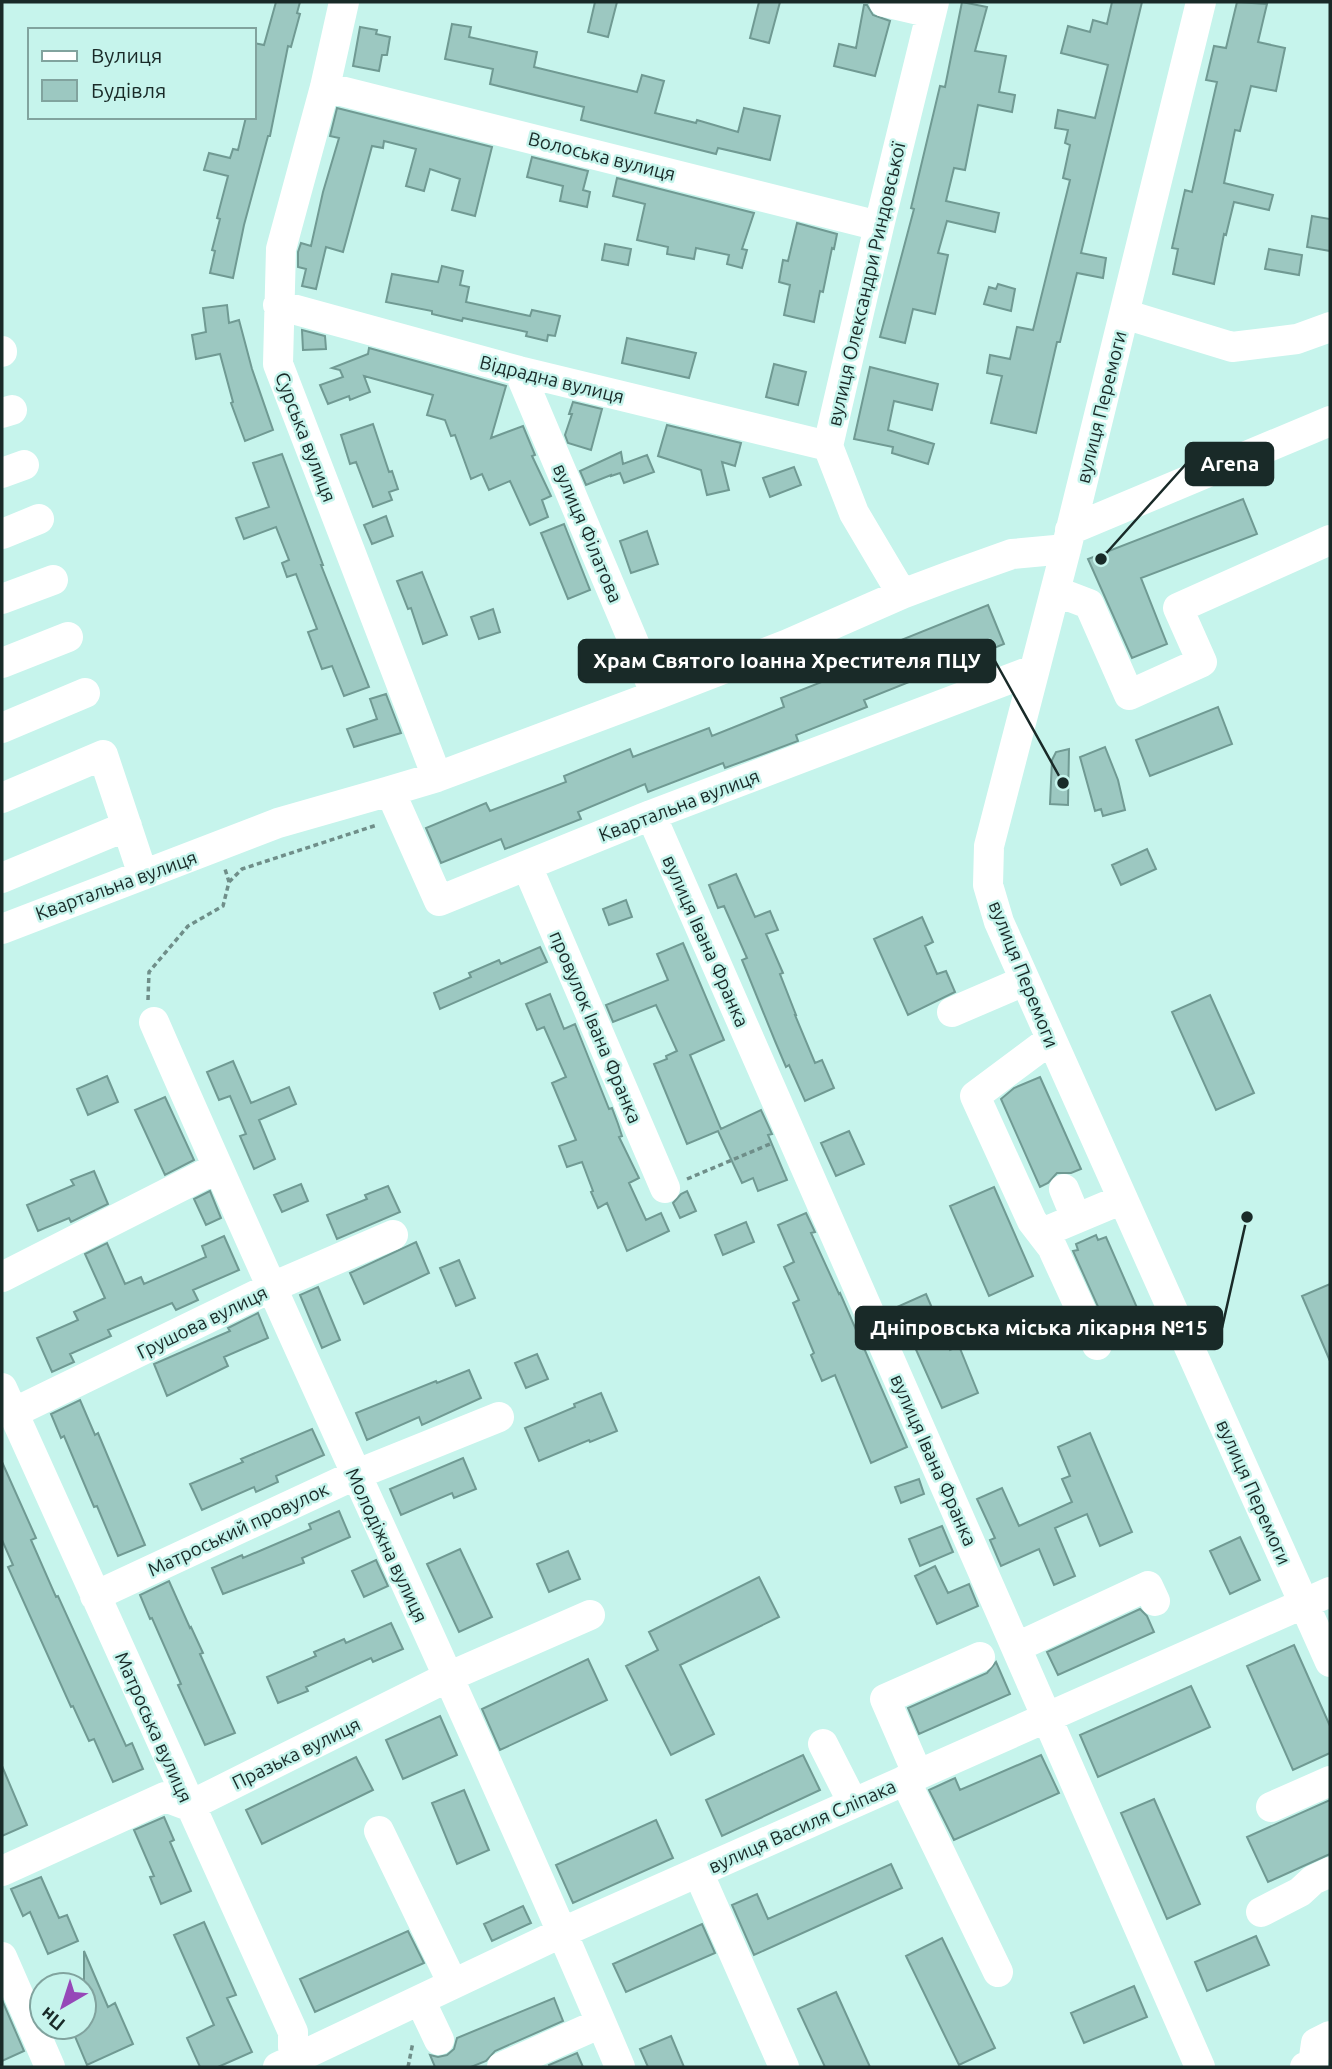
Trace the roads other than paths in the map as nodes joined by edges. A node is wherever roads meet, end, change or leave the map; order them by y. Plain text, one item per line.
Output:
1 (344, 2) edge
2 (884, 2) edge
3 (1201, 2) edge
4 (932, 7) edge
5 (325, 87) junction
6 (878, 226) junction
7 (278, 305) junction
8 (1124, 314) junction
9 (1330, 327) edge
10 (519, 371) junction
11 (1329, 426) edge
12 (828, 446) junction
13 (39, 519) dead end
14 (2, 534) edge
15 (1068, 539) junction
16 (1330, 540) edge
17 (53, 580) dead end
18 (1055, 590) junction
19 (902, 594) junction
20 (2, 599) edge
21 (68, 637) dead end
22 (2, 663) edge
23 (1033, 670) junction
24 (85, 693) dead end
25 (656, 695) junction
26 (2, 728) edge
27 (437, 777) junction
28 (2, 798) edge
29 (396, 804) junction
30 (651, 815) junction
31 (127, 826) junction
32 (527, 866) junction
33 (144, 876) junction
34 (2, 878) edge
35 (3, 924) edge
36 (1024, 981) junction
37 (952, 1012) dead end
38 (154, 1022) road end
39 (1050, 1040) junction
40 (217, 1168) junction
41 (665, 1188) road end
42 (1064, 1189) dead end
43 (1123, 1199) junction
44 (1076, 1218) junction
45 (1042, 1233) junction
46 (393, 1235) dead end
47 (2, 1277) edge
48 (270, 1289) junction
49 (1097, 1345) dead end
50 (7, 1400) edge
51 (499, 1417) dead end
52 (355, 1475) junction
53 (95, 1595) junction
54 (1317, 1598) edge
55 (1155, 1601) dead end
56 (590, 1615) dead end
57 (1017, 1647) junction
58 (980, 1657) dead end
59 (1330, 1662) edge
60 (448, 1677) junction
61 (1047, 1717) junction
62 (823, 1744) dead end
63 (911, 1777) junction
64 (1330, 1781) edge
65 (853, 1803) junction
66 (189, 1806) junction
67 (1271, 1807) dead end
68 (379, 1831) dead end
69 (2, 1871) edge
70 (698, 1872) junction
71 (1330, 1872) edge
72 (1261, 1912) dead end
73 (563, 1932) junction
74 (2, 1956) edge
75 (998, 1972) dead end
76 (453, 1984) junction
77 (420, 2000) junction
78 (601, 2023) junction
79 (1330, 2036) edge
80 (439, 2040) dead end
81 (290, 2065) edge
82 (50, 2067) edge
83 (502, 2067) edge
84 (620, 2067) edge
85 (784, 2067) edge
86 (1200, 2067) edge
87 (1306, 2067) edge

1 - 5 street, Сурська вулиця
2 - 4 street
3 - 8 street, вулиця Перемоги
4 - 6 street, вулиця Олександри Риндовської
5 - 6 street, Волоська вулиця
5 - 7 street, Сурська вулиця
6 - 12 street, вулиця Олександри Риндовської
7 - 10 street, Відрадна вулиця
7 - 27 street, Сурська вулиця
8 - 9 street
8 - 15 street, вулиця Перемоги
10 - 12 street, Відрадна вулиця
10 - 25 street, вулиця Філатова
11 - 15 street, Квартальна вулиця
12 - 19 street, вулиця Олександри Риндовської
13 - 14 street
15 - 18 street, вулиця Перемоги
15 - 19 street, Квартальна вулиця
16 - 18 street
17 - 20 street
18 - 23 street, вулиця Перемоги
19 - 25 street, Квартальна вулиця
21 - 22 street
23 - 30 street, Квартальна вулиця
23 - 36 street, вулиця Перемоги
24 - 26 street
25 - 27 street, Квартальна вулиця
27 - 29 street, Квартальна вулиця
28 - 31 street
29 - 32 street, Квартальна вулиця
29 - 33 street, Квартальна вулиця
30 - 32 street, Квартальна вулиця
30 - 57 street, вулиця Івана Франка
31 - 33 street
31 - 34 street
32 - 41 street, провулок Івана Франка
33 - 35 street, Квартальна вулиця
36 - 37 street
36 - 39 street, вулиця Перемоги
38 - 40 street, Молодіжна вулиця
39 - 43 street, вулиця Перемоги
39 - 45 street
40 - 47 street
40 - 48 street, Молодіжна вулиця
42 - 44 street
43 - 44 street
43 - 54 street, вулиця Перемоги
44 - 45 street
45 - 49 street
46 - 48 street, Грушова вулиця
48 - 50 street, Грушова вулиця
48 - 52 street, Молодіжна вулиця
50 - 53 street, Матроська вулиця
51 - 52 street, Матроський провулок
52 - 53 street, Матроський провулок
52 - 60 street, Молодіжна вулиця
53 - 66 street, Матроська вулиця
54 - 59 street, вулиця Перемоги
54 - 61 street, вулиця Василя Сліпака
55 - 57 street
56 - 60 street, Празька вулиця
57 - 61 street, вулиця Івана Франка
58 - 63 street
60 - 66 street, Празька вулиця
60 - 73 street, Молодіжна вулиця
61 - 63 street, вулиця Василя Сліпака
61 - 86 street, вулиця Івана Франка
62 - 65 street
63 - 65 street, вулиця Василя Сліпака
63 - 75 street
64 - 67 street
65 - 70 street, вулиця Василя Сліпака
66 - 69 street
66 - 81 street, Матроська вулиця
68 - 76 street
70 - 73 street, вулиця Василя Сліпака
70 - 85 street
71 - 72 street
73 - 76 street, вулиця Василя Сліпака
73 - 78 street, Молодіжна вулиця
74 - 82 street
76 - 77 street, вулиця Василя Сліпака
77 - 80 street
77 - 81 street, вулиця Василя Сліпака
78 - 83 street
78 - 84 street, Молодіжна вулиця
79 - 87 street

